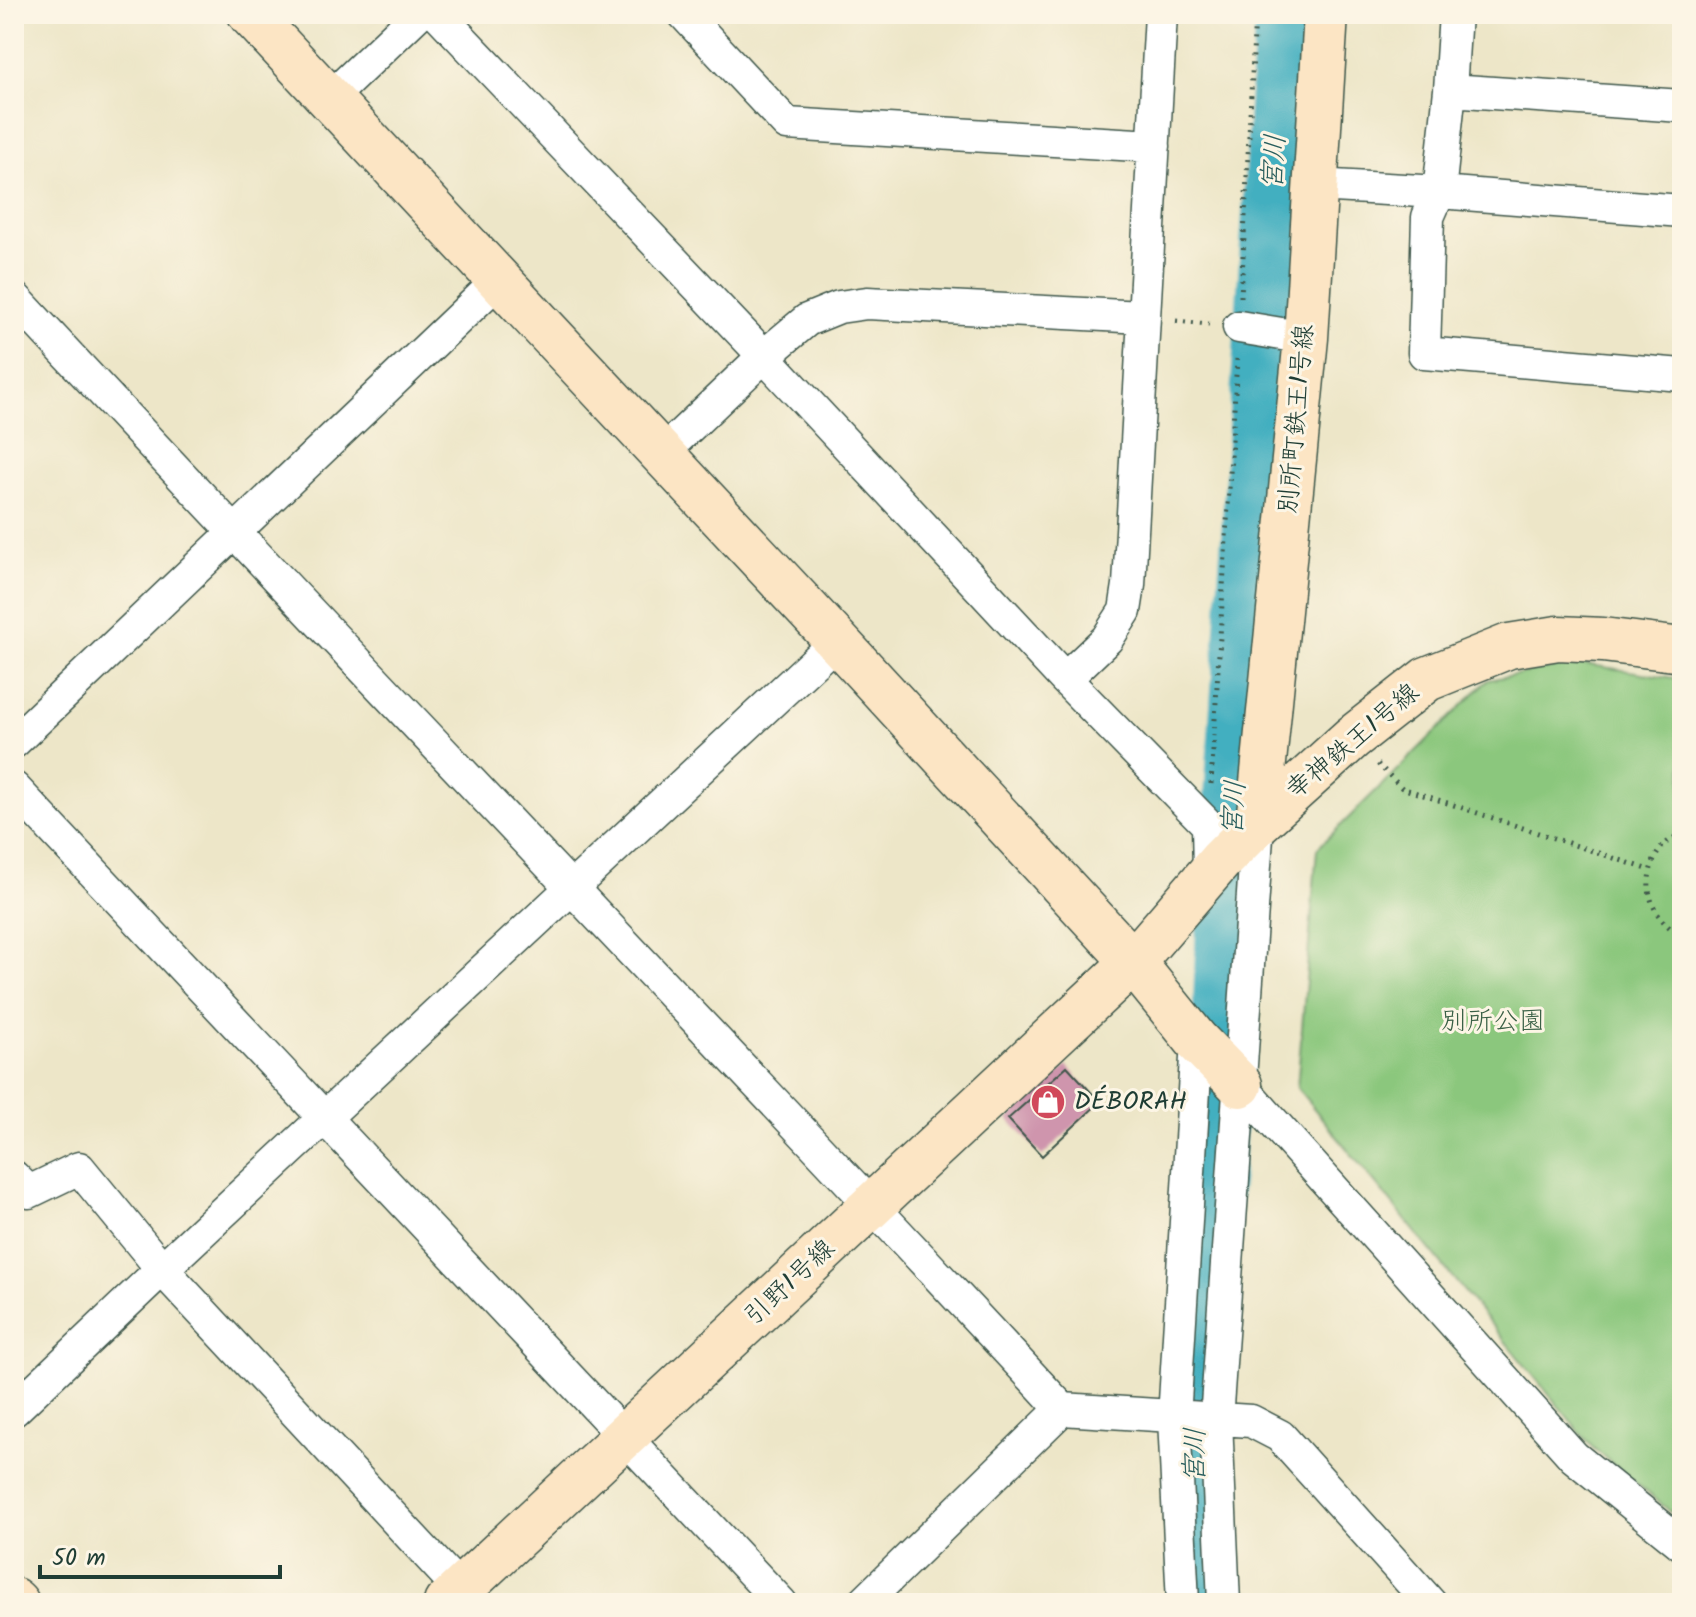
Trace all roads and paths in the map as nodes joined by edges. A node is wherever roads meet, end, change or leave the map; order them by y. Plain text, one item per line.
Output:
1 (250, 14) edge
2 (418, 14) edge
3 (438, 14) edge
4 (685, 14) edge
5 (1161, 14) edge
6 (1255, 14) edge
7 (1326, 14) edge
8 (1455, 14) edge
9 (1450, 90) junction
10 (329, 99) junction
11 (1682, 106) edge
12 (1154, 146) junction
13 (1316, 185) junction
14 (1439, 192) junction
15 (1682, 211) edge
16 (498, 281) junction
17 (14, 297) edge
18 (1143, 317) junction
19 (1239, 327) junction
20 (1306, 338) junction
21 (764, 356) junction
22 (1682, 375) edge
23 (662, 453) junction
24 (234, 533) junction
25 (837, 641) junction
26 (1680, 642) edge
27 (1065, 679) junction
28 (1352, 738) junction
29 (14, 742) edge
30 (14, 788) edge
31 (1682, 833) edge
32 (1228, 844) junction
33 (1650, 870) junction
34 (571, 888) junction
35 (1682, 936) edge
36 (1133, 962) junction
37 (1682, 968) edge
38 (1682, 974) edge
39 (1198, 1042) junction
40 (1239, 1084) junction
41 (326, 1118) junction
42 (14, 1177) edge
43 (873, 1205) junction
44 (162, 1269) junction
45 (1062, 1409) junction
46 (14, 1410) edge
47 (1196, 1419) junction
48 (624, 1436) junction
49 (1682, 1544) edge
50 (453, 1596) edge
51 (781, 1603) edge
52 (863, 1603) edge
53 (1183, 1603) edge
54 (1224, 1603) edge
55 (1430, 1603) edge

1 - 10 street
2 - 10 street
3 - 21 street
4 - 12 street
5 - 12 street
6 - 19 path
7 - 13 street, 別所町鉄王1号線
8 - 9 street
9 - 11 street
9 - 14 street
10 - 16 street
12 - 18 street
13 - 14 street
13 - 20 street, 別所町鉄王1号線
14 - 15 street
14 - 22 street
16 - 23 street
16 - 24 street
17 - 24 street
18 - 19 path
18 - 21 street
18 - 27 street
19 - 20 street
19 - 32 path
20 - 32 street, 別所町鉄王1号線
21 - 23 street
21 - 27 street
23 - 25 street
24 - 29 street
24 - 34 street
25 - 34 street
25 - 36 street
26 - 28 street, 幸神鉄王1号線
27 - 32 street
28 - 32 street, 幸神鉄王1号線
28 - 33 path
30 - 41 street
31 - 33 path
32 - 36 street, 幸神鉄王1号線
32 - 40 street
33 - 35 path
34 - 41 street
34 - 43 street
36 - 39 street
36 - 43 street, 引野1号線
37 - 38 path
39 - 40 street
39 - 47 street
40 - 47 street
40 - 49 street
41 - 44 street
41 - 48 street
42 - 44 street
43 - 45 street
43 - 48 street, 引野1号線
44 - 46 street
44 - 50 street
45 - 47 street
45 - 52 street
47 - 53 street
47 - 54 street
47 - 55 street
48 - 50 street, 引野1号線
48 - 51 street

